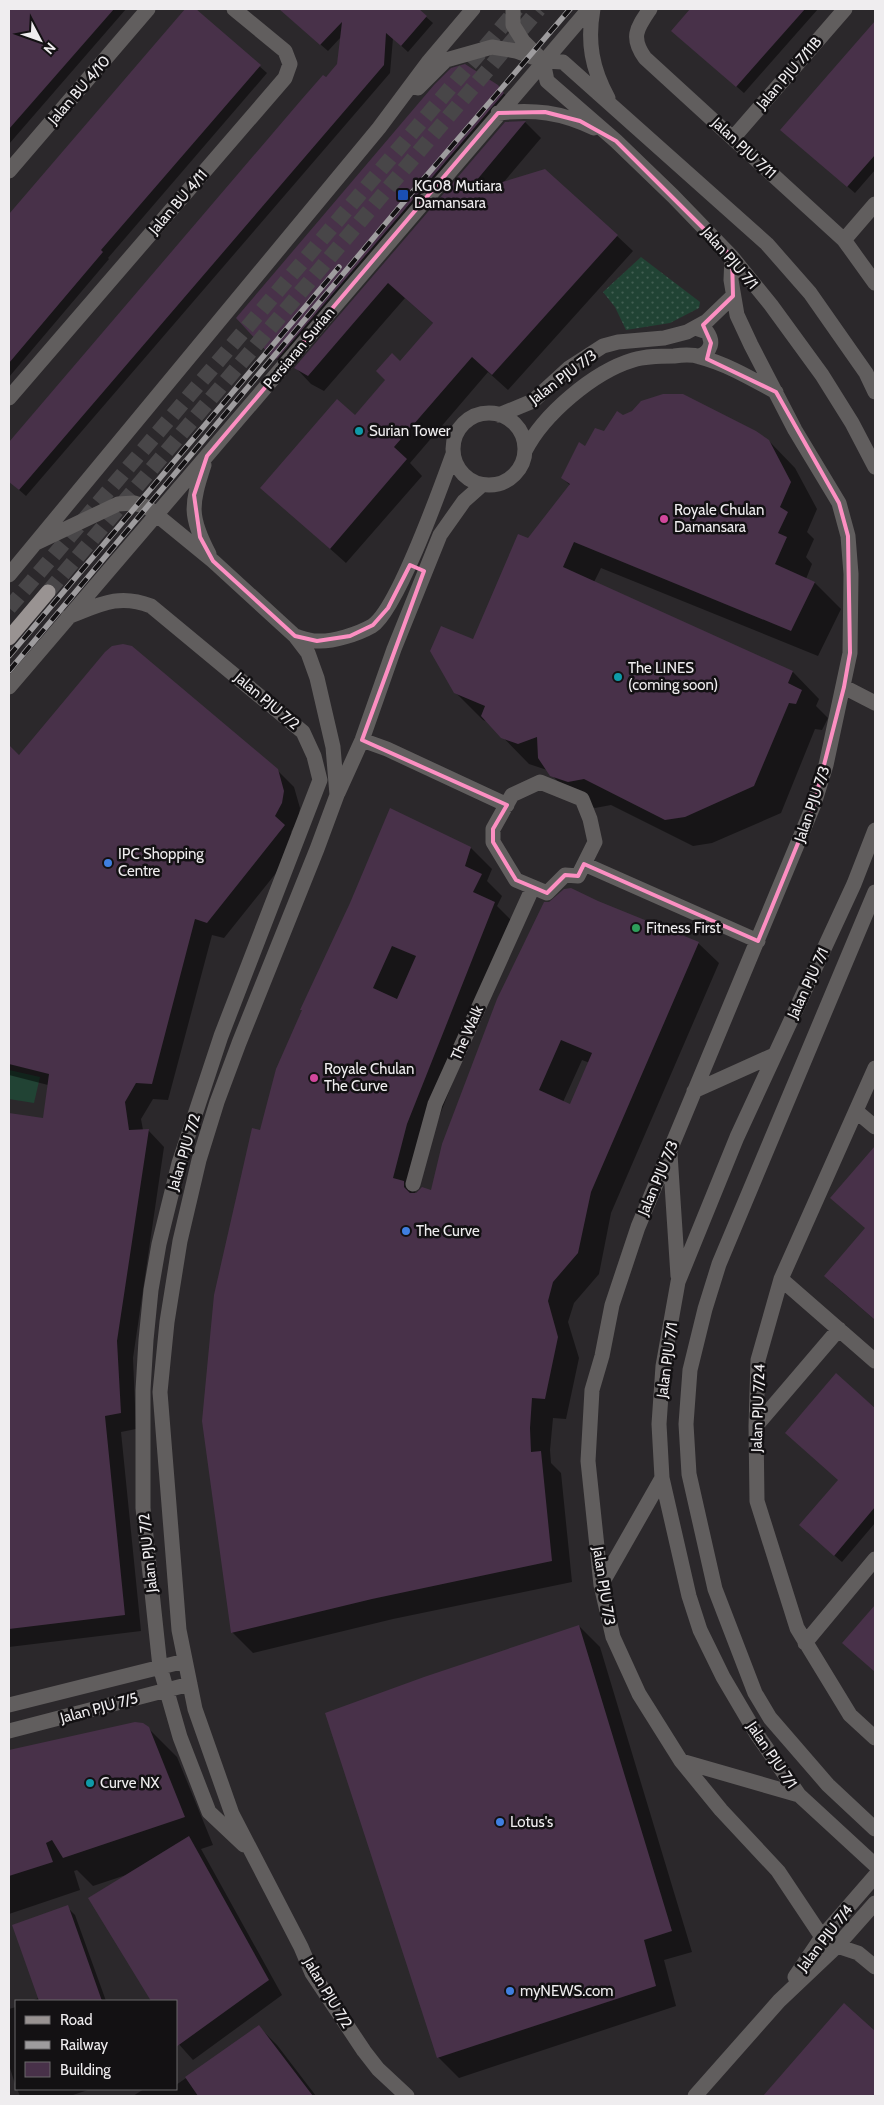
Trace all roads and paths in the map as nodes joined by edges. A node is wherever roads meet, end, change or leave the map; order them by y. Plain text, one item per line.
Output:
1 (148, 9) edge
2 (234, 9) edge
3 (473, 9) edge
4 (513, 9) edge
5 (573, 9) edge
6 (577, 9) edge
7 (589, 9) edge
8 (593, 9) edge
9 (650, 9) edge
10 (845, 9) edge
11 (543, 61) junction
12 (498, 112) junction
13 (621, 115) junction
14 (378, 128) junction
15 (733, 138) junction
16 (616, 141) junction
17 (9, 171) edge
18 (875, 204) edge
19 (844, 240) junction
20 (732, 257) junction
21 (875, 283) edge
22 (733, 296) junction
23 (695, 328) junction
24 (700, 356) junction
25 (776, 392) junction
26 (875, 392) edge
27 (9, 398) edge
28 (499, 415) junction
29 (525, 451) junction
30 (453, 454) junction
31 (207, 456) junction
32 (875, 467) edge
33 (482, 485) junction
34 (158, 514) junction
35 (36, 543) junction
36 (213, 561) junction
37 (9, 575) edge
38 (48, 592) tunnel mouth
39 (68, 616) junction
40 (295, 636) junction
41 (9, 638) edge
42 (9, 687) edge
43 (844, 687) junction
44 (875, 703) edge
45 (362, 740) junction
46 (338, 795) junction
47 (507, 805) junction
48 (875, 830) edge
49 (584, 864) junction
50 (533, 887) junction
51 (875, 892) edge
52 (758, 941) junction
53 (774, 1055) junction
54 (875, 1068) edge
55 (694, 1092) junction
56 (856, 1111) junction
57 (875, 1127) edge
58 (670, 1150) junction
59 (414, 1184) dead end
60 (781, 1278) junction
61 (678, 1282) junction
62 (839, 1329) junction
63 (875, 1361) edge
64 (756, 1426) junction
65 (662, 1478) junction
66 (875, 1559) edge
67 (601, 1585) junction
68 (805, 1643) junction
69 (185, 1661) junction
70 (160, 1667) junction
71 (190, 1684) junction
72 (166, 1690) junction
73 (9, 1705) edge
74 (9, 1731) edge
75 (875, 1738) edge
76 (681, 1760) junction
77 (799, 1795) junction
78 (868, 1817) edge
79 (875, 1829) edge
80 (252, 1852) junction
81 (875, 1865) edge
82 (875, 1876) edge
83 (875, 1903) edge
84 (822, 1937) junction
85 (837, 1946) junction
86 (875, 1967) edge
87 (779, 2001) junction
88 (407, 2096) edge
89 (695, 2096) edge

1 - 17 street, Jalan BU 4/10
2 - 27 street, Jalan BU 4/11
3 - 14 street
4 - 11 street
5 - 6 street
7 - 11 street, Persiaran Surian
8 - 13 street
9 - 15 street, Jalan PJU 7/11
10 - 15 street, Jalan PJU 7/11B
11 - 12 street, Persiaran Surian
11 - 13 street, Jalan PJU 7/1
11 - 14 street
11 - 16 street, Jalan PJU 7/1
12 - 16 street
12 - 31 street, Persiaran Surian
13 - 26 street, Jalan PJU 7/1
14 - 35 street
15 - 19 street, Jalan PJU 7/11
16 - 20 street, Jalan PJU 7/1
18 - 19 street
19 - 21 street, Jalan PJU 7/11
20 - 22 street, Jalan PJU 7/3
20 - 32 street, Jalan PJU 7/1
22 - 23 street, Jalan PJU 7/3
22 - 25 street, Jalan PJU 7/3
23 - 24 street
23 - 28 street, Jalan PJU 7/3
24 - 25 street, Jalan PJU 7/3
24 - 29 street, Jalan PJU 7/3
25 - 43 street, Jalan PJU 7/3
28 - 29 street
28 - 30 street
29 - 33 street
30 - 33 street
30 - 40 street
31 - 34 street, Persiaran Surian
31 - 36 street
33 - 45 street
34 - 35 street, Jalan PJU 7/2
34 - 36 street, Jalan PJU 7/2
34 - 39 street, Persiaran Surian
35 - 37 street
36 - 40 street, Jalan PJU 7/2
38 - 41 main road
39 - 42 street, Persiaran Surian
39 - 70 street, Jalan PJU 7/2
40 - 46 street, Jalan PJU 7/2
43 - 44 street
43 - 52 street, Jalan PJU 7/3
45 - 46 street
45 - 47 street
46 - 69 street, Jalan PJU 7/2
47 - 49 street
47 - 50 street
48 - 53 street, Jalan PJU 7/1
49 - 50 street
49 - 52 street
50 - 59 street, The Walk
51 - 78 street, Jalan PJU 7/1
52 - 55 street, Jalan PJU 7/3
53 - 55 street
53 - 61 street, Jalan PJU 7/1
54 - 56 street, Jalan PJU 7/24
55 - 58 street, Jalan PJU 7/3
56 - 57 street
56 - 60 street, Jalan PJU 7/24
58 - 61 street
58 - 67 street, Jalan PJU 7/3
60 - 62 street
60 - 64 street, Jalan PJU 7/24
61 - 65 street, Jalan PJU 7/1
62 - 63 street
62 - 64 street
64 - 68 street, Jalan PJU 7/24
65 - 67 street
65 - 77 street, Jalan PJU 7/1
66 - 68 street
67 - 76 street, Jalan PJU 7/3
68 - 75 street, Jalan PJU 7/24
69 - 70 street, Jalan PJU 7/5
69 - 71 street, Jalan PJU 7/2
70 - 72 street, Jalan PJU 7/2
70 - 73 street, Jalan PJU 7/5
71 - 72 street, Jalan PJU 7/5
71 - 80 street, Jalan PJU 7/2
72 - 74 street, Jalan PJU 7/5
72 - 80 street, Jalan PJU 7/2
76 - 77 street
76 - 84 street, Jalan PJU 7/3
77 - 81 street, Jalan PJU 7/1
78 - 79 street, Jalan PJU 7/1
80 - 88 street, Jalan PJU 7/2
82 - 84 street, Jalan PJU 7/4
83 - 85 street, Jalan PJU 7/4
84 - 87 street, Jalan PJU 7/4
85 - 86 street
85 - 87 street, Jalan PJU 7/4
87 - 89 street, Jalan PJU 7/4

